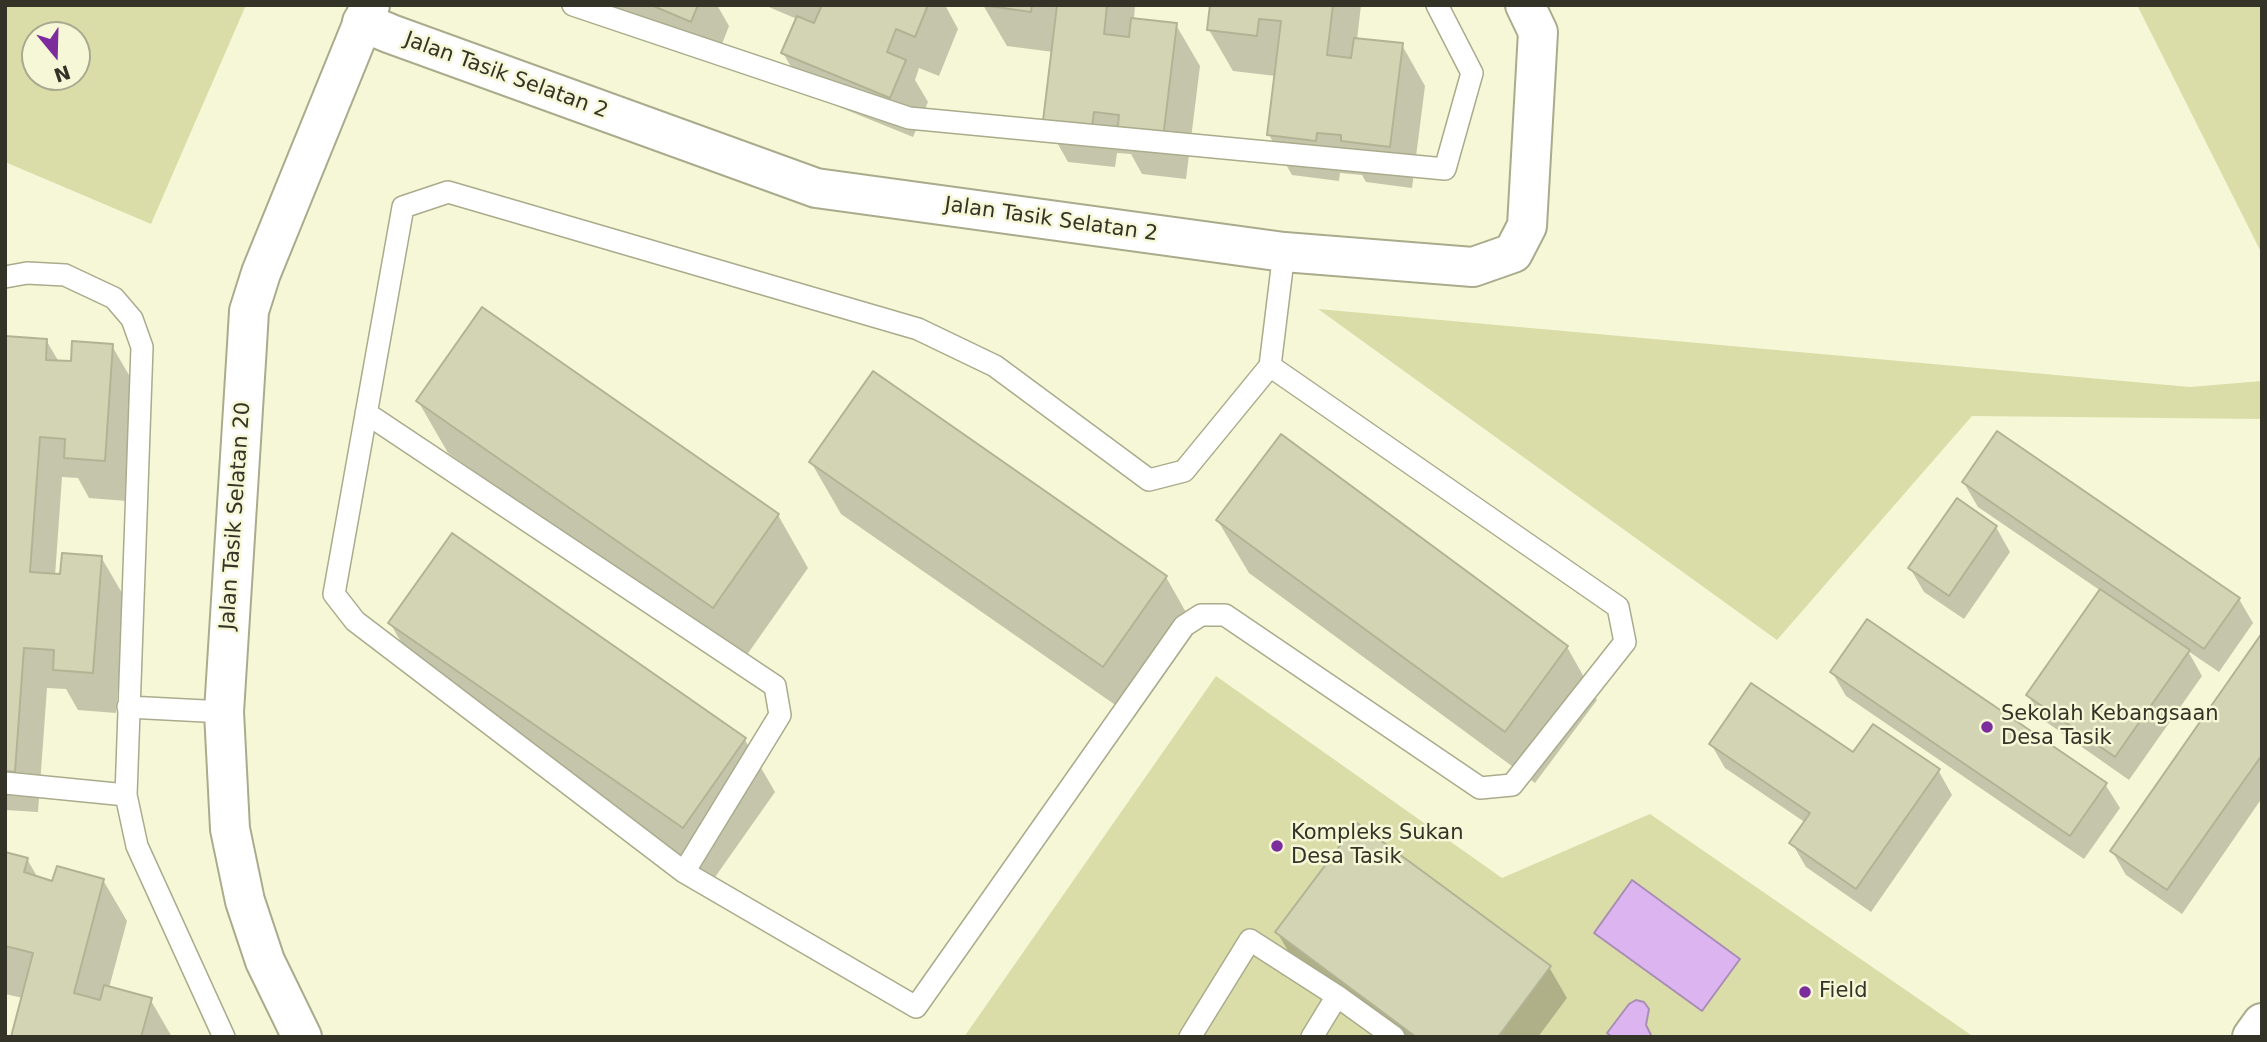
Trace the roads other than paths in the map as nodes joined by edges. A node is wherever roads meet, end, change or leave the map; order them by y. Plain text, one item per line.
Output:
1 (573, 5) edge
2 (1437, 5) edge
3 (1525, 5) edge
4 (366, 14) edge
5 (1284, 253) junction
6 (5, 277) edge
7 (1270, 366) junction
8 (366, 413) junction
9 (128, 707) junction
10 (224, 712) junction
11 (5, 783) edge
12 (126, 795) junction
13 (684, 872) junction
14 (1337, 996) junction
15 (2262, 1023) edge
16 (224, 1037) edge
17 (302, 1037) edge
18 (1189, 1037) edge
19 (1312, 1037) edge
20 (1394, 1037) edge
21 (2252, 1037) edge

1 - 2 lane
3 - 5 street, Jalan Tasik Selatan 2
4 - 5 street, Jalan Tasik Selatan 2
4 - 10 street, Jalan Tasik Selatan 20
5 - 7 lane
6 - 9 lane
7 - 8 lane
7 - 13 lane
8 - 13 lane
8 - 13 lane
9 - 10 lane
9 - 12 lane
10 - 17 street, Jalan Tasik Selatan 20
11 - 12 lane
12 - 16 lane
14 - 18 lane
14 - 19 lane
14 - 20 lane
15 - 21 street

